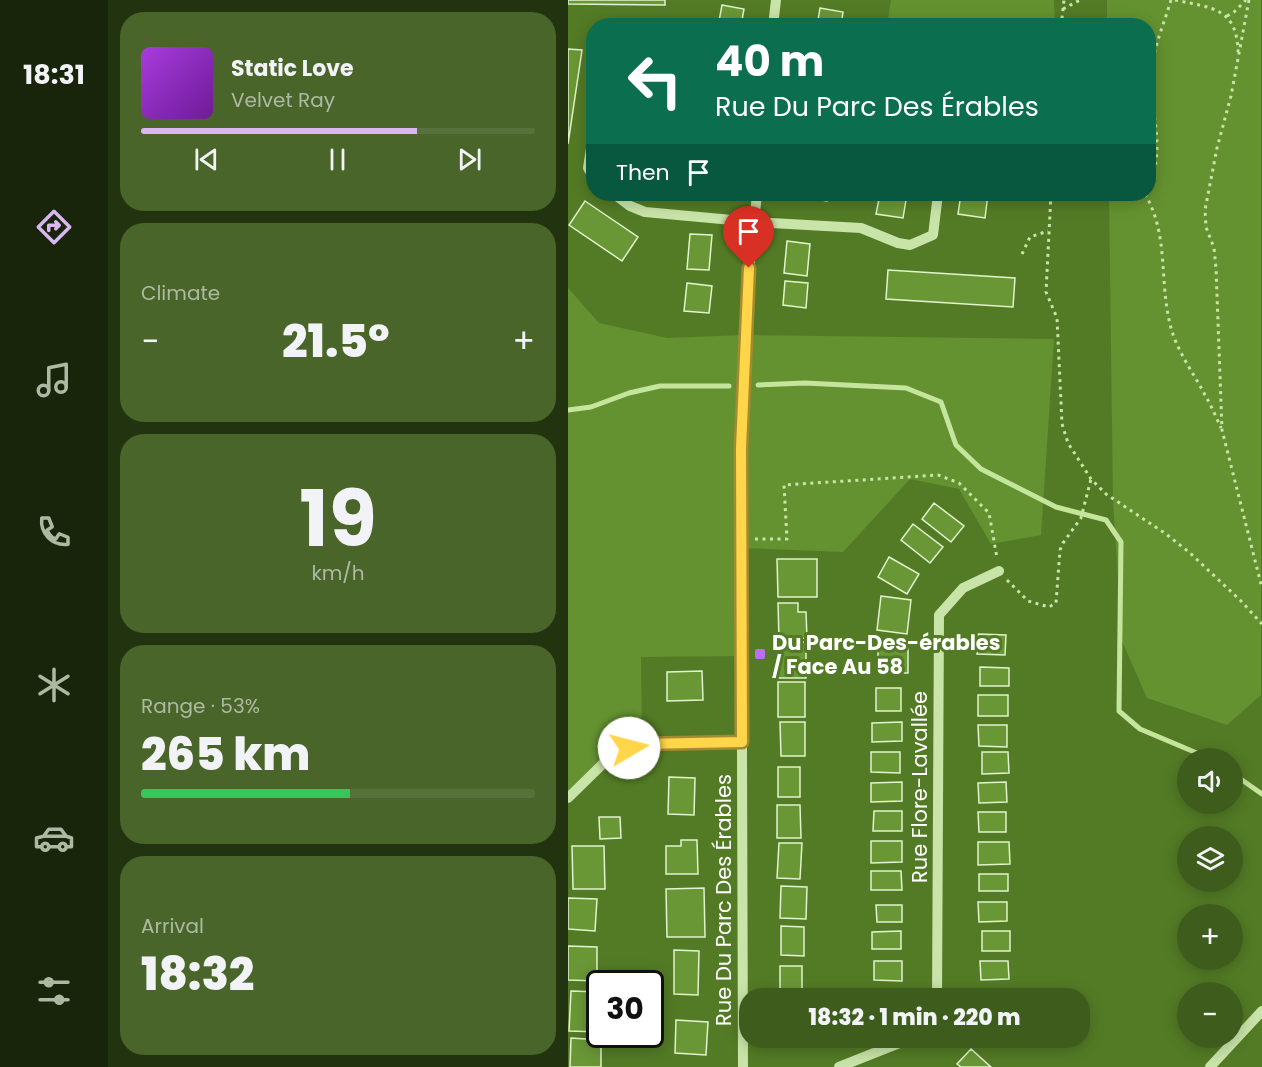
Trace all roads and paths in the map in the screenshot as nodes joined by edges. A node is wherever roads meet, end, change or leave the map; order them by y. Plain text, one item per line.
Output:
1 (775, 0) edge
2 (1064, 0) edge
3 (1080, 0) edge
4 (1173, 0) edge
5 (1247, 0) edge
6 (1063, 9) junction
7 (1227, 16) junction
8 (774, 18) edge
9 (1062, 18) edge
10 (1156, 58) edge
11 (1239, 60) junction
12 (1156, 125) edge
13 (1156, 167) edge
14 (623, 201) edge
15 (756, 201) edge
16 (937, 201) edge
17 (1051, 201) edge
18 (1149, 201) edge
19 (754, 222) junction
20 (1048, 231) junction
21 (1022, 254) dead end
22 (1222, 430) junction
23 (1091, 479) junction
24 (741, 539) junction
25 (999, 571) junction
26 (1261, 588) edge
27 (1261, 624) edge
28 (742, 742) junction
29 (568, 798) edge
30 (937, 988) edge
31 (1261, 1011) edge
32 (887, 1048) edge
33 (742, 1067) edge
34 (839, 1067) edge
35 (1210, 1067) edge

1 - 8 street
2 - 6 path
3 - 6 path
4 - 7 path
4 - 10 path
5 - 7 path
5 - 11 path
6 - 9 path
7 - 11 path
11 - 22 path
12 - 13 path
14 - 19 street
15 - 19 street, Rue Du Parc Des Érables
16 - 19 street
17 - 20 path
18 - 22 path
19 - 24 street, Rue Du Parc Des Érables
20 - 21 path
20 - 23 path
22 - 26 path
23 - 25 path
23 - 27 path
24 - 25 path
24 - 28 street, Rue Du Parc Des Érables
25 - 30 street, Rue Flore-Lavallée
28 - 29 street
28 - 33 street, Rue Du Parc Des Érables
31 - 35 street
32 - 34 street

